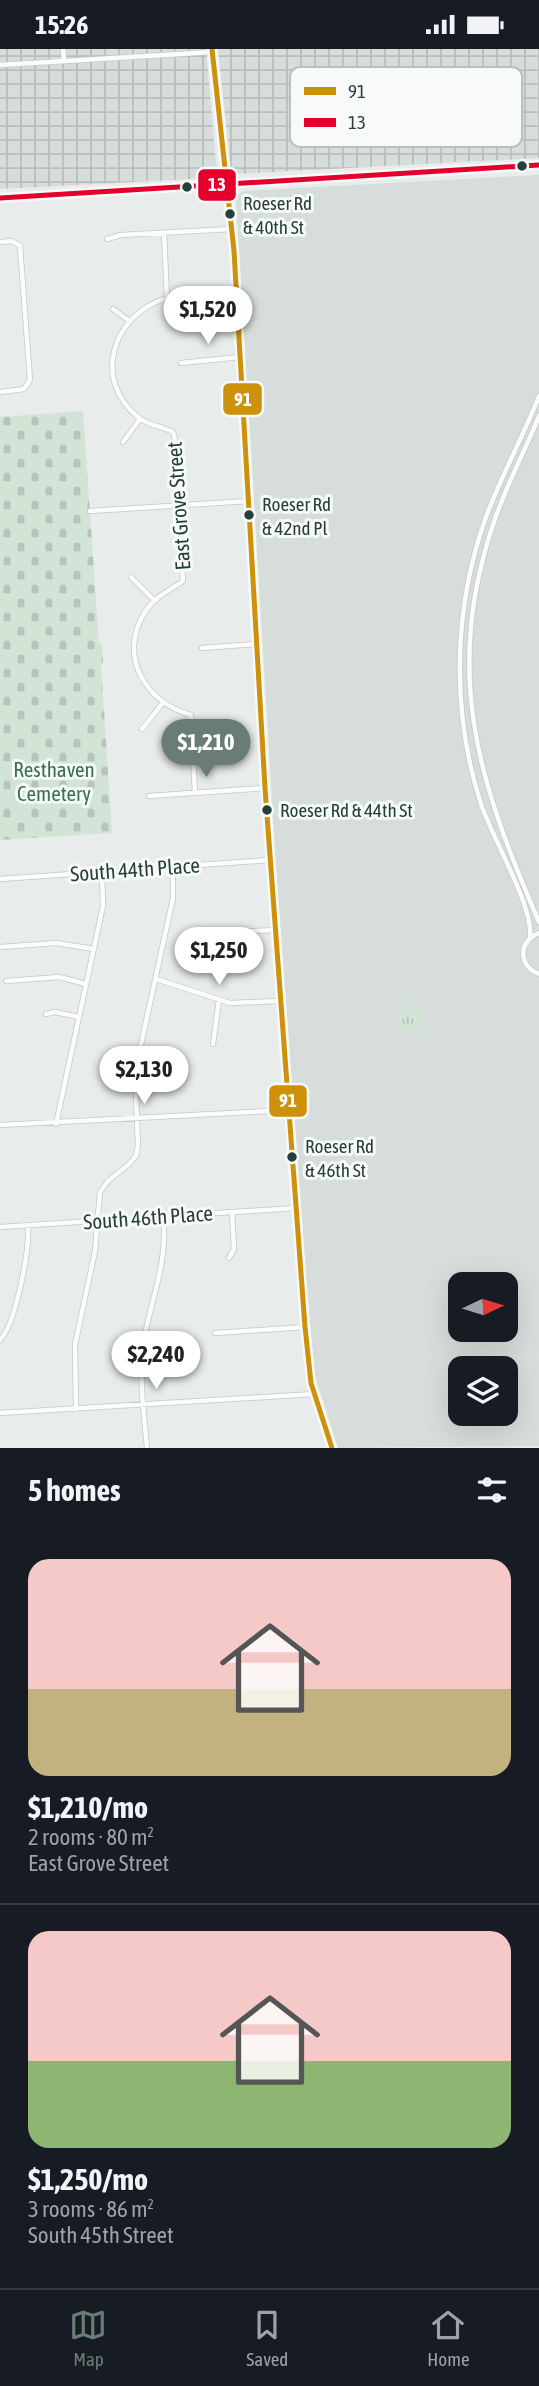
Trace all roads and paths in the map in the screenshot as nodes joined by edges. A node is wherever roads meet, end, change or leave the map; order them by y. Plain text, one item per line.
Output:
1 (64, 49) edge
2 (212, 50) edge
3 (64, 60) junction
4 (0, 65) edge
5 (539, 165) edge
6 (226, 184) junction
7 (0, 198) edge
8 (231, 229) junction
9 (164, 233) junction
10 (107, 239) dead end
11 (0, 242) edge
12 (113, 309) dead end
13 (128, 320) junction
14 (240, 357) junction
15 (181, 363) dead end
16 (0, 392) edge
17 (539, 396) edge
18 (539, 416) edge
19 (140, 419) junction
20 (123, 442) dead end
21 (249, 501) junction
22 (179, 505) junction
23 (90, 511) dead end
24 (131, 577) dead end
25 (154, 600) junction
26 (257, 644) junction
27 (202, 647) dead end
28 (162, 704) junction
29 (142, 729) dead end
30 (265, 788) junction
31 (195, 793) junction
32 (149, 796) dead end
33 (270, 860) junction
34 (173, 866) junction
35 (102, 871) junction
36 (0, 879) edge
37 (539, 922) edge
38 (275, 930) junction
39 (236, 932) dead end
40 (539, 933) edge
41 (530, 938) junction
42 (0, 947) edge
43 (94, 949) junction
44 (539, 974) edge
45 (156, 979) junction
46 (6, 981) dead end
47 (86, 984) junction
48 (219, 1000) junction
49 (280, 1001) junction
50 (46, 1014) dead end
51 (79, 1017) junction
52 (213, 1044) dead end
53 (289, 1110) junction
54 (136, 1119) junction
55 (56, 1124) junction
56 (0, 1125) edge
57 (296, 1208) junction
58 (232, 1212) junction
59 (163, 1216) junction
60 (97, 1221) junction
61 (28, 1225) junction
62 (0, 1227) edge
63 (229, 1258) dead end
64 (305, 1327) junction
65 (215, 1333) dead end
66 (0, 1340) edge
67 (314, 1394) junction
68 (143, 1405) junction
69 (76, 1409) junction
70 (0, 1413) edge
71 (147, 1448) edge
72 (332, 1448) edge

1 - 3 street
2 - 3 street
2 - 6 street
3 - 4 street
5 - 6 main road
6 - 7 main road
6 - 8 street
8 - 9 street
8 - 14 street
9 - 10 street
9 - 13 street
11 - 16 street
12 - 13 street
13 - 19 street
14 - 15 street
14 - 21 street
17 - 41 street
18 - 37 street
19 - 20 street, East Grove Street
19 - 22 street, East Grove Street
21 - 22 street
21 - 26 street
22 - 23 street
22 - 25 street, East Grove Street
24 - 25 street
25 - 28 street, East Grove Street
26 - 27 street
26 - 30 street
28 - 29 street
28 - 31 street, East Grove Street
30 - 31 street
30 - 33 street
31 - 32 street
33 - 34 street, South 44th Place
33 - 38 street
34 - 35 street, South 44th Place
34 - 45 street
35 - 36 street, South 44th Place
35 - 43 street
38 - 39 street
38 - 49 street
40 - 41 street
41 - 44 street
42 - 43 street
43 - 47 street
45 - 48 street
45 - 54 street
46 - 47 street
47 - 51 street
48 - 49 street
48 - 52 street
49 - 53 street
50 - 51 street
51 - 55 street
53 - 54 street
53 - 57 street
54 - 55 street
54 - 60 street
55 - 56 street
57 - 58 street, South 46th Place
57 - 64 street
58 - 59 street, South 46th Place
58 - 63 street
59 - 60 street, South 46th Place
59 - 68 street
60 - 61 street, South 46th Place
60 - 69 street
61 - 62 street, South 46th Place
61 - 66 street
64 - 65 street
64 - 67 street
67 - 68 street
67 - 72 street
68 - 69 street
68 - 71 street
69 - 70 street

